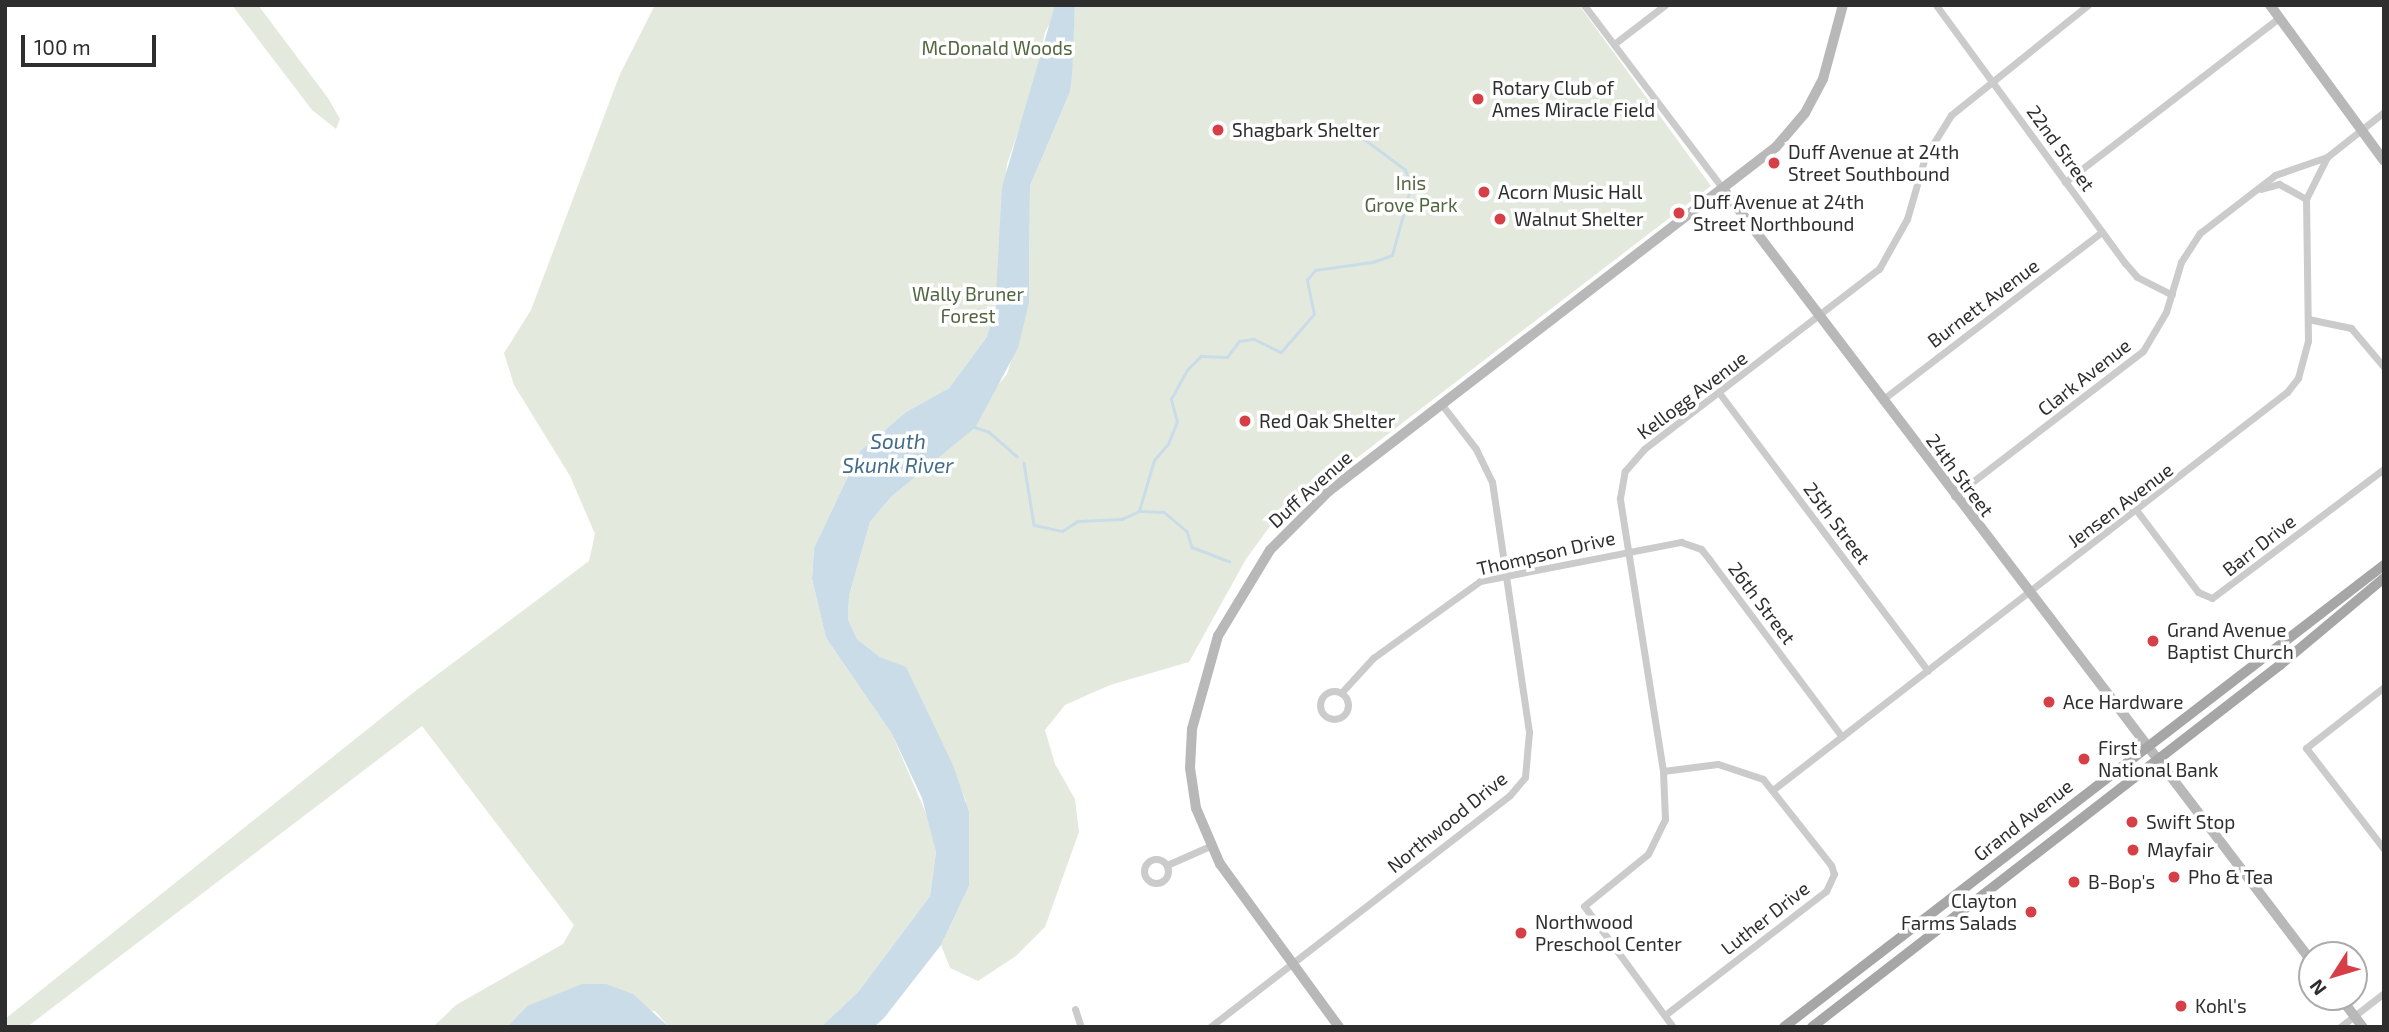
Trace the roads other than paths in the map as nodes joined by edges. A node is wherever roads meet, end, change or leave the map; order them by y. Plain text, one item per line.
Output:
1 (1584, 5) edge
2 (1665, 5) edge
3 (1843, 5) edge
4 (1936, 5) edge
5 (2088, 5) edge
6 (2270, 5) edge
7 (2279, 18) junction
8 (1614, 44) junction
9 (1991, 79) junction
10 (2384, 112) edge
11 (2361, 130) junction
12 (2326, 157) junction
13 (2384, 161) edge
14 (2065, 182) junction
15 (1724, 190) junction
16 (2251, 193) junction
17 (2306, 199) junction
18 (2102, 232) junction
19 (2172, 295) junction
20 (1821, 318) junction
21 (2308, 319) junction
22 (2384, 367) edge
23 (1720, 394) junction
24 (1882, 400) junction
25 (1442, 405) junction
26 (2384, 469) edge
27 (1954, 496) junction
28 (2137, 511) junction
29 (1629, 551) junction
30 (2384, 565) edge
31 (1505, 574) junction
32 (2384, 578) edge
33 (2029, 594) junction
34 (1928, 671) junction
35 (2384, 687) edge
36 (1341, 693) dead end
37 (1842, 737) junction
38 (2145, 748) junction
39 (2155, 761) junction
40 (1663, 771) junction
41 (1774, 789) junction
42 (1210, 846) junction
43 (2384, 849) edge
44 (1167, 865) dead end
45 (2298, 944) edge
46 (1293, 964) junction
47 (2384, 993) edge
48 (1075, 1009) dead end
49 (2350, 1011) edge
50 (1665, 1015) junction
51 (2354, 1016) junction
52 (1081, 1027) edge
53 (1210, 1027) edge
54 (1339, 1027) edge
55 (1674, 1027) edge
56 (1784, 1027) edge
57 (1812, 1027) edge
58 (2340, 1027) edge
59 (2363, 1027) edge

1 - 8 street, 24th Street
2 - 8 street
3 - 15 main road, Duff Avenue
4 - 9 street, 22nd Street
5 - 9 street, Kellogg Avenue
6 - 7 main road
7 - 11 main road
7 - 14 street
8 - 15 street, 24th Street
9 - 14 street, 22nd Street
9 - 20 street, Kellogg Avenue
10 - 11 street, Clark Avenue
11 - 12 street, Clark Avenue
11 - 13 main road
12 - 16 street, Clark Avenue
12 - 17 street, Jensen Avenue
14 - 18 street, 22nd Street
15 - 20 main road, 24th Street
15 - 25 main road, Duff Avenue
16 - 17 street
16 - 19 street, Clark Avenue
17 - 21 street, Jensen Avenue
18 - 19 street, 22nd Street
18 - 24 street, Burnett Avenue
19 - 27 street, Clark Avenue
20 - 23 street, Kellogg Avenue
20 - 24 main road, 24th Street
21 - 22 street
21 - 28 street, Jensen Avenue
23 - 29 street, Kellogg Avenue
23 - 34 street, 25th Street
24 - 27 main road, 24th Street
25 - 31 street, Northwood Drive
25 - 42 main road, Duff Avenue
26 - 28 street, Barr Drive
27 - 33 main road, 24th Street
28 - 33 street, Jensen Avenue
29 - 31 street, Thompson Drive
29 - 37 street, 26th Street
29 - 40 street, Kellogg Avenue
30 - 38 main road, Grand Avenue
31 - 36 street, Thompson Drive
31 - 46 street, Northwood Drive
32 - 39 main road, Grand Avenue
33 - 34 street, Jensen Avenue
33 - 38 main road, 24th Street
34 - 37 street, Jensen Avenue
35 - 43 street
37 - 41 street, Jensen Avenue
38 - 39 main road, 24th Street
38 - 56 main road, Grand Avenue
39 - 45 main road, 24th Street
39 - 57 main road, Grand Avenue
40 - 41 street, Luther Drive
40 - 50 street, Kellogg Avenue
41 - 50 street, Luther Drive
42 - 44 street
42 - 46 main road, Duff Avenue
46 - 53 street, Northwood Drive
46 - 54 main road, Duff Avenue
47 - 51 street
48 - 52 street
49 - 51 main road
50 - 55 street
51 - 58 street
51 - 59 main road

